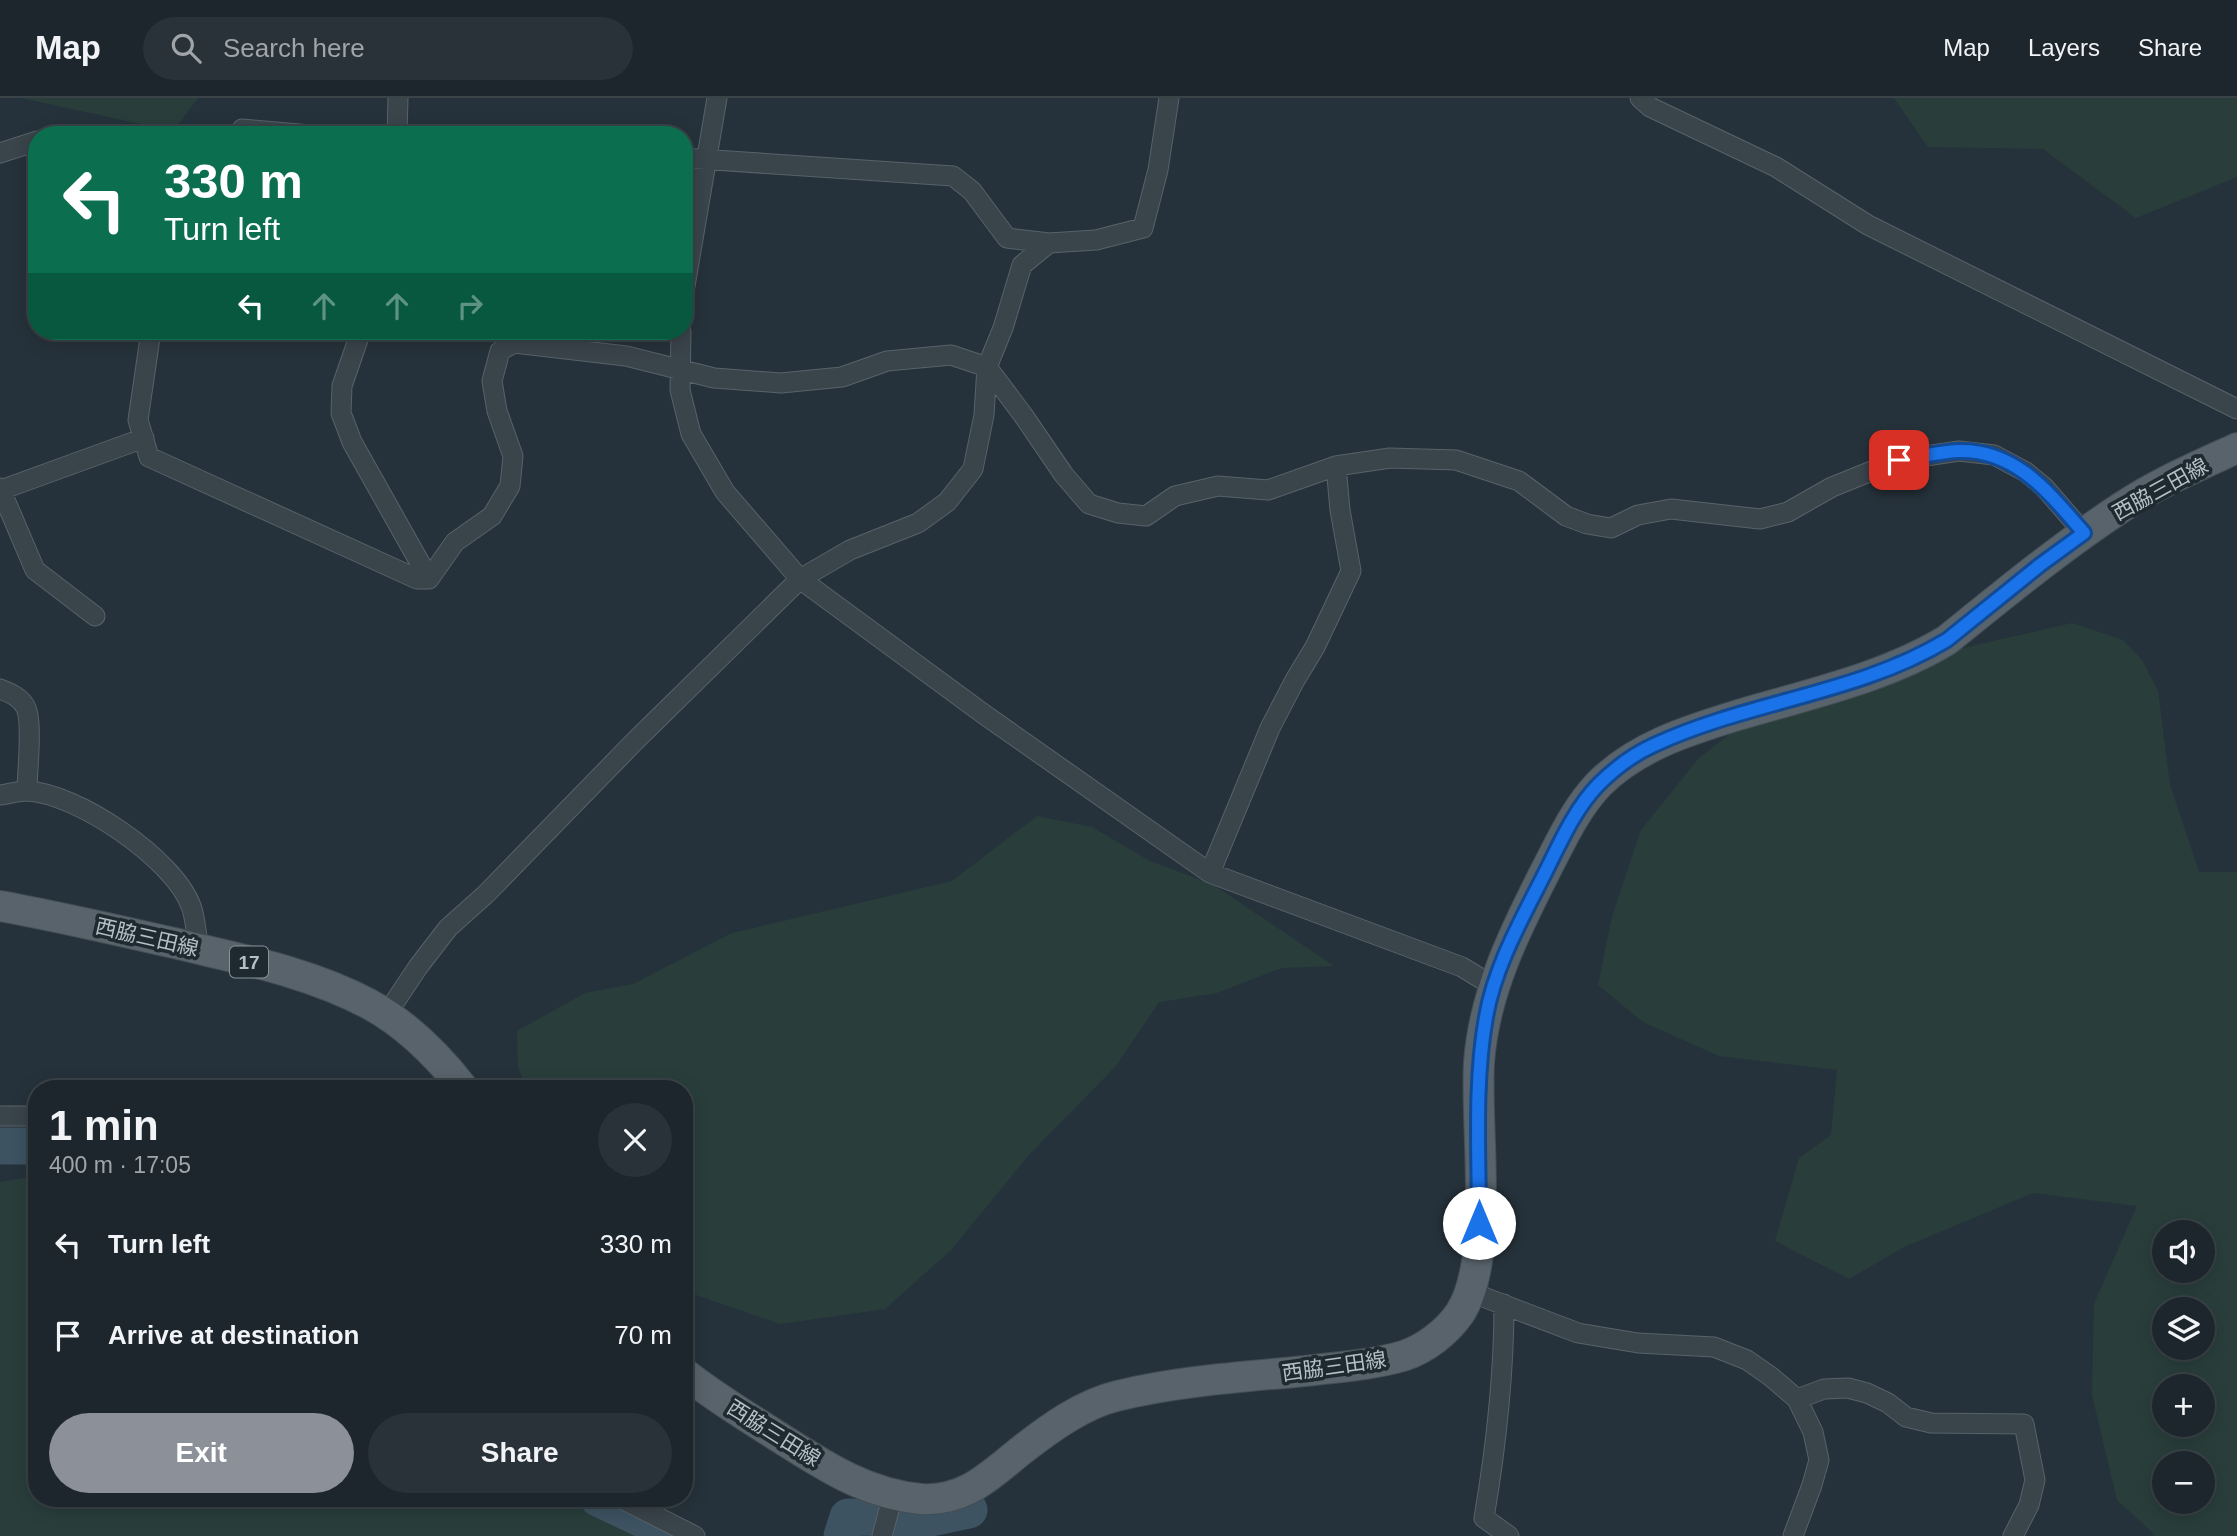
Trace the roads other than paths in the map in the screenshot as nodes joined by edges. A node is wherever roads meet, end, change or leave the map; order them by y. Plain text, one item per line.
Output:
1 (398, 98) edge
2 (717, 98) edge
3 (1169, 98) edge
4 (1640, 98) edge
5 (397, 126) edge
6 (28, 144) edge
7 (0, 153) edge
8 (693, 158) edge
9 (708, 159) junction
10 (693, 242) edge
11 (1049, 243) junction
12 (149, 340) edge
13 (358, 340) edge
14 (681, 340) edge
15 (987, 367) junction
16 (681, 370) junction
17 (2237, 409) edge
18 (144, 438) junction
19 (2237, 449) edge
20 (1336, 466) junction
21 (2, 498) edge
22 (2084, 533) junction
23 (429, 579) junction
24 (800, 579) junction
25 (95, 616) dead end
26 (0, 689) edge
27 (27, 791) junction
28 (0, 795) edge
29 (1210, 873) junction
30 (0, 906) edge
31 (199, 949) junction
32 (1493, 986) junction
33 (386, 1015) junction
34 (457, 1080) edge
35 (0, 1116) edge
36 (28, 1116) edge
37 (1471, 1290) junction
38 (1504, 1304) junction
39 (693, 1380) edge
40 (1797, 1399) junction
41 (893, 1495) junction
42 (638, 1507) edge
43 (695, 1536) edge
44 (882, 1536) edge
45 (1509, 1536) edge
46 (1793, 1536) edge
47 (2013, 1536) edge

1 - 5 street
2 - 9 street
3 - 11 street
4 - 17 street
6 - 7 street
8 - 9 street
9 - 10 street
9 - 11 street
11 - 15 street
12 - 18 street
13 - 23 street
14 - 16 street
15 - 16 street
15 - 20 street
15 - 24 street
16 - 23 street
16 - 24 street
18 - 21 street
18 - 23 street
19 - 22 main road, 西脇三田線
20 - 22 street
20 - 29 street
21 - 25 street
22 - 32 main road, 西脇三田線
24 - 29 street
24 - 33 street
26 - 27 street
27 - 28 street
27 - 31 street
29 - 32 street
30 - 31 main road, 西脇三田線 / 17
31 - 33 main road, 西脇三田線 / 17
32 - 37 main road, 西脇三田線
33 - 34 main road, 西脇三田線 / 17
35 - 36 street
37 - 38 street
37 - 41 main road, 西脇三田線
38 - 40 street
38 - 45 street
39 - 41 main road, 西脇三田線
40 - 46 street
40 - 47 street
41 - 44 street
42 - 43 street

